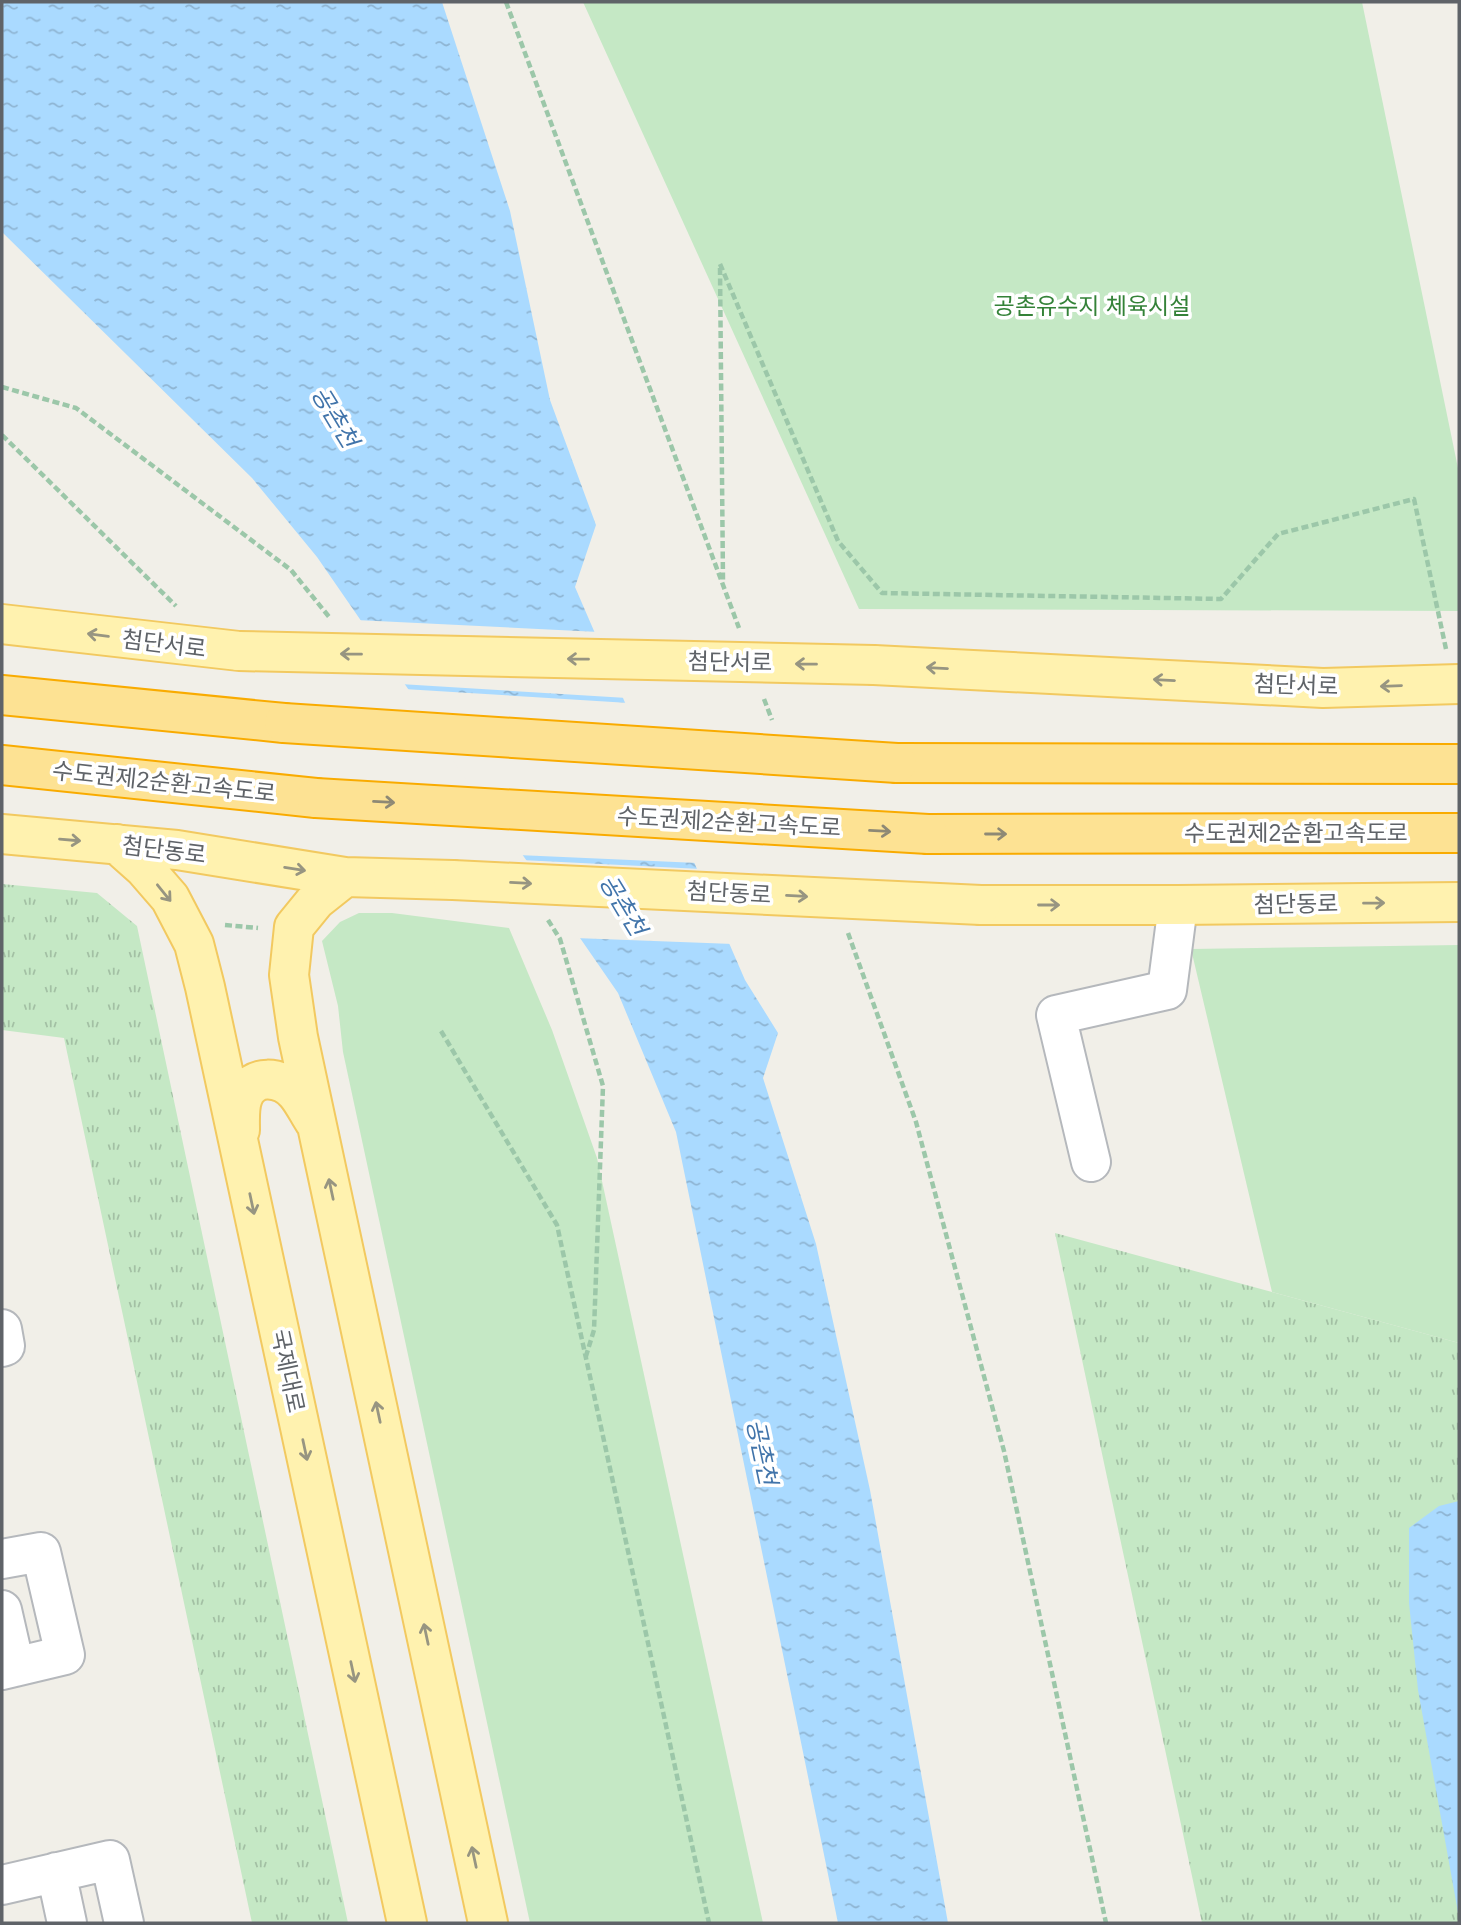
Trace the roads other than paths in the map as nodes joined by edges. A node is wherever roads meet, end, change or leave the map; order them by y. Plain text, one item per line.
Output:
1 (2, 624) edge
2 (1457, 684) edge
3 (2, 695) edge
4 (1459, 764) edge
5 (2, 765) edge
6 (1459, 833) edge
7 (2, 834) edge
8 (117, 844) junction
9 (345, 877) junction
10 (1459, 902) edge
11 (1178, 905) junction
12 (317, 1126) junction
13 (240, 1149) junction
14 (1091, 1163) dead end
15 (2, 1329) edge
16 (2, 1347) edge
17 (2, 1559) edge
18 (2, 1611) edge
19 (8, 1669) edge
20 (56, 1872) junction
21 (2, 1885) edge
22 (68, 1923) edge
23 (124, 1923) edge
24 (407, 1923) edge
25 (488, 1923) edge

2 -> 1 main road, 첨단서로, bridge
3 - 4 highway, bridge
5 -> 6 highway, 수도권제2순환고속도로, bridge
7 -> 8 main road, 첨단동로
8 -> 9 main road, 첨단동로
8 -> 13 main road, 국제대로
9 -> 11 main road, 첨단동로, bridge
9 - 12 main road
11 -> 10 main road, 첨단동로
11 - 14 lane
12 - 13 main road
25 -> 12 main road
13 -> 24 main road, 국제대로
15 - 16 lane
17 - 19 lane
18 - 19 lane
20 - 21 lane
20 - 22 lane
20 - 23 lane

